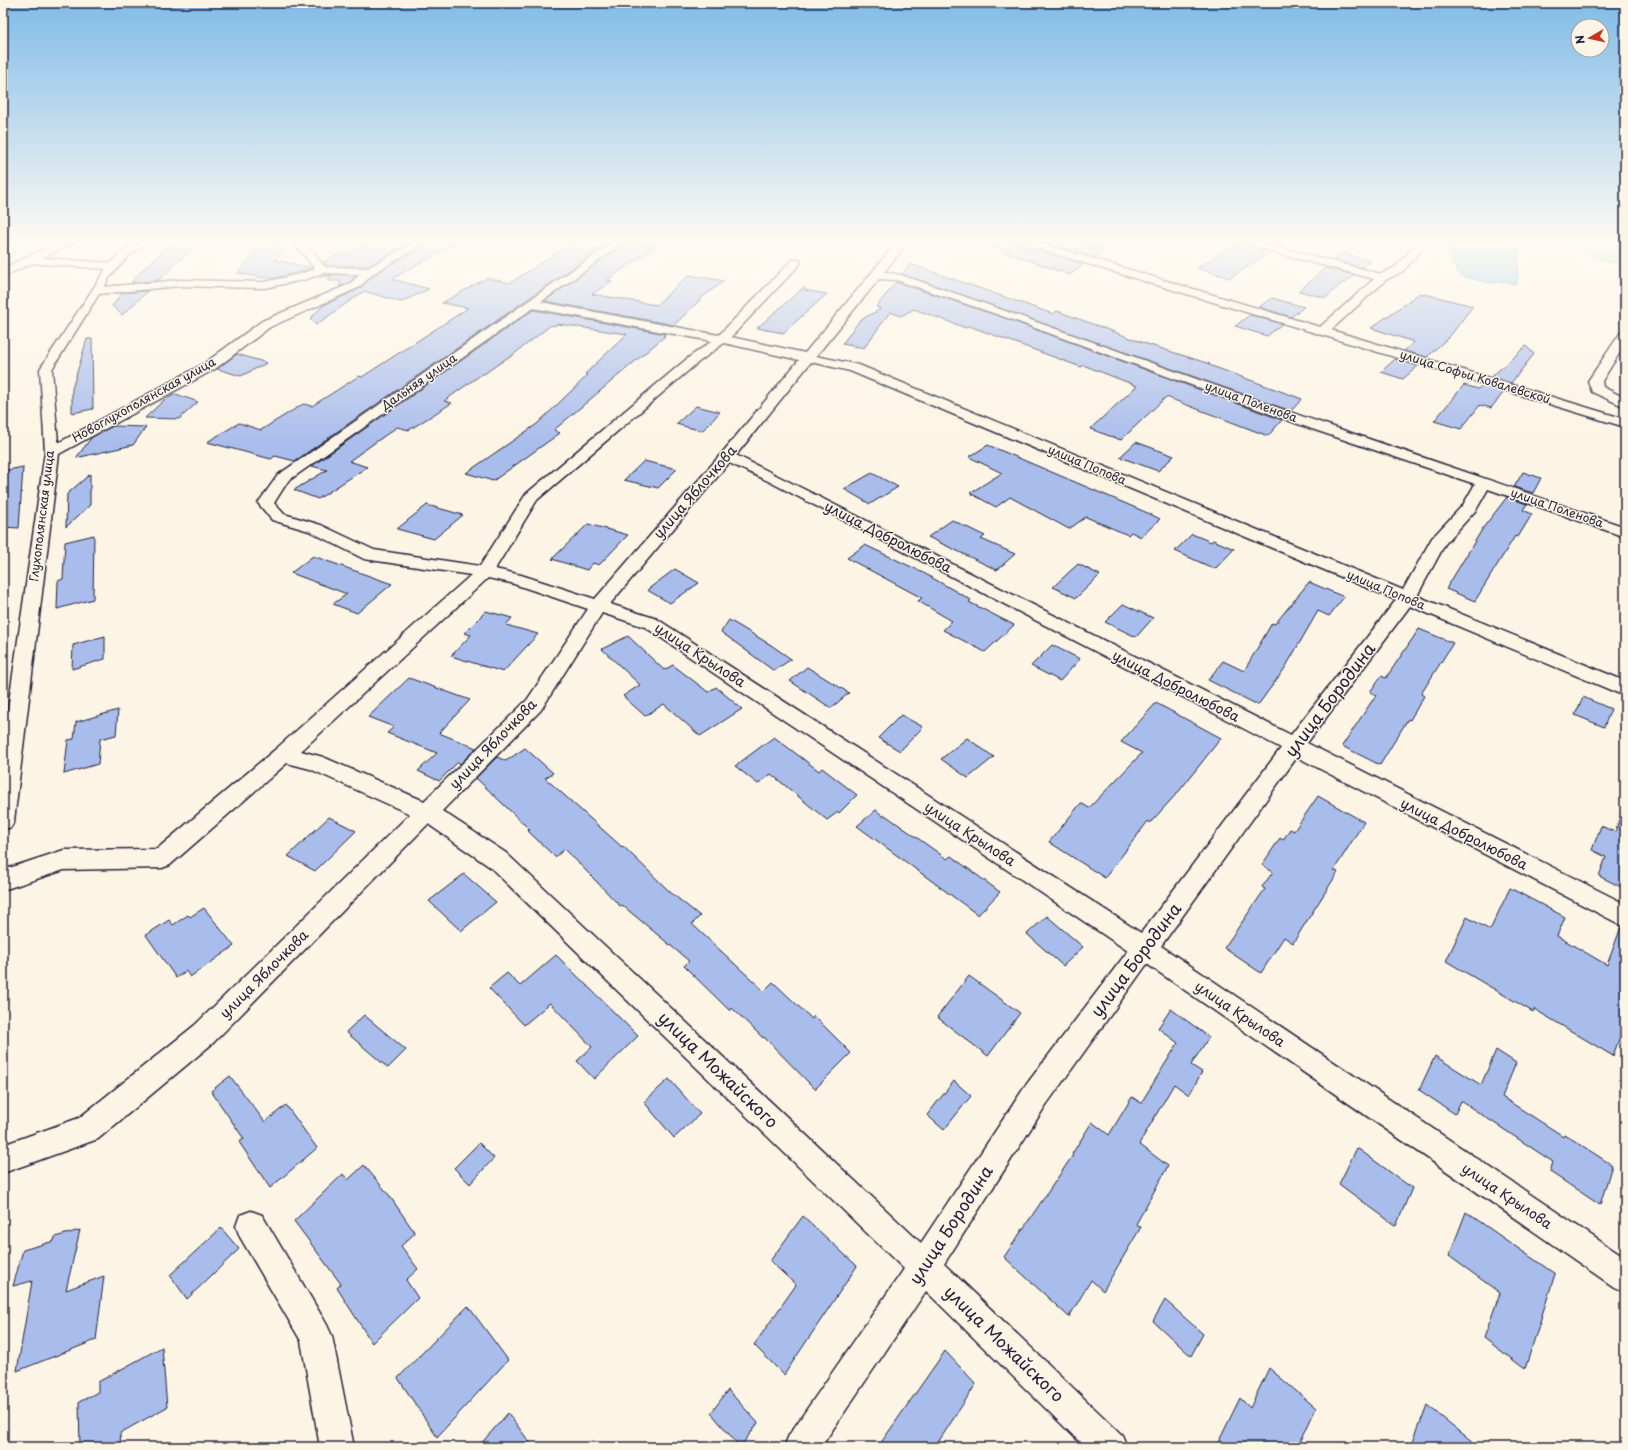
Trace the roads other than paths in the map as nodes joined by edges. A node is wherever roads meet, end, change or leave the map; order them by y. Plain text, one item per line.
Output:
1 (84, 310) edge
2 (299, 310) edge
3 (523, 310) edge
4 (563, 310) edge
5 (750, 310) edge
6 (848, 310) edge
7 (992, 310) edge
8 (1252, 310) edge
9 (1347, 310) edge
10 (1323, 331) junction
11 (1625, 335) edge
12 (722, 338) junction
13 (809, 358) junction
14 (1625, 403) edge
15 (1625, 423) edge
16 (52, 452) junction
17 (727, 456) junction
18 (1484, 482) junction
19 (266, 503) joint
20 (1625, 532) edge
21 (485, 572) junction
22 (1407, 598) junction
23 (599, 605) junction
24 (1625, 689) edge
25 (10, 720) edge
26 (1293, 747) junction
27 (284, 754) junction
28 (427, 812) junction
29 (3, 821) edge
30 (3, 880) edge
31 (1625, 916) edge
32 (1145, 949) junction
33 (3, 1159) edge
34 (251, 1226) dead end
35 (924, 1267) junction
36 (1625, 1276) edge
37 (337, 1447) edge
38 (801, 1447) edge
39 (1110, 1447) edge

1 - 16 street, Глухополянская улица
2 - 16 street, Новоглухополянская улица
3 - 19 street, Дальняя улица
4 - 12 street, улица Попова
5 - 12 street
6 - 13 street, улица Яблочкова
7 - 18 street, улица Поленова
8 - 10 street, улица Софьи Ковалевской
9 - 10 street
10 - 15 street, улица Софьи Ковалевской
11 - 14 street
12 - 13 street, улица Попова
12 - 21 street
13 - 17 street, улица Яблочкова
13 - 22 street, улица Попова
16 - 25 street, Глухополянская улица
17 - 23 street, улица Яблочкова
17 - 26 street, улица Добролюбова
18 - 20 street, улица Поленова
18 - 22 street, улица Бородина
19 - 21 street, улица Крылова
21 - 23 street, улица Крылова
21 - 27 street
22 - 24 street, улица Попова
22 - 26 street, улица Бородина
23 - 28 street, улица Яблочкова
23 - 32 street, улица Крылова
25 - 29 street, Глухополянская улица
26 - 31 street, улица Добролюбова
26 - 32 street, улица Бородина
27 - 28 street, улица Можайского
27 - 30 street
28 - 33 street, улица Яблочкова
28 - 35 street, улица Можайского
32 - 35 street, улица Бородина
32 - 36 street, улица Крылова
34 - 37 street
35 - 38 street, улица Бородина
35 - 39 street, улица Можайского

